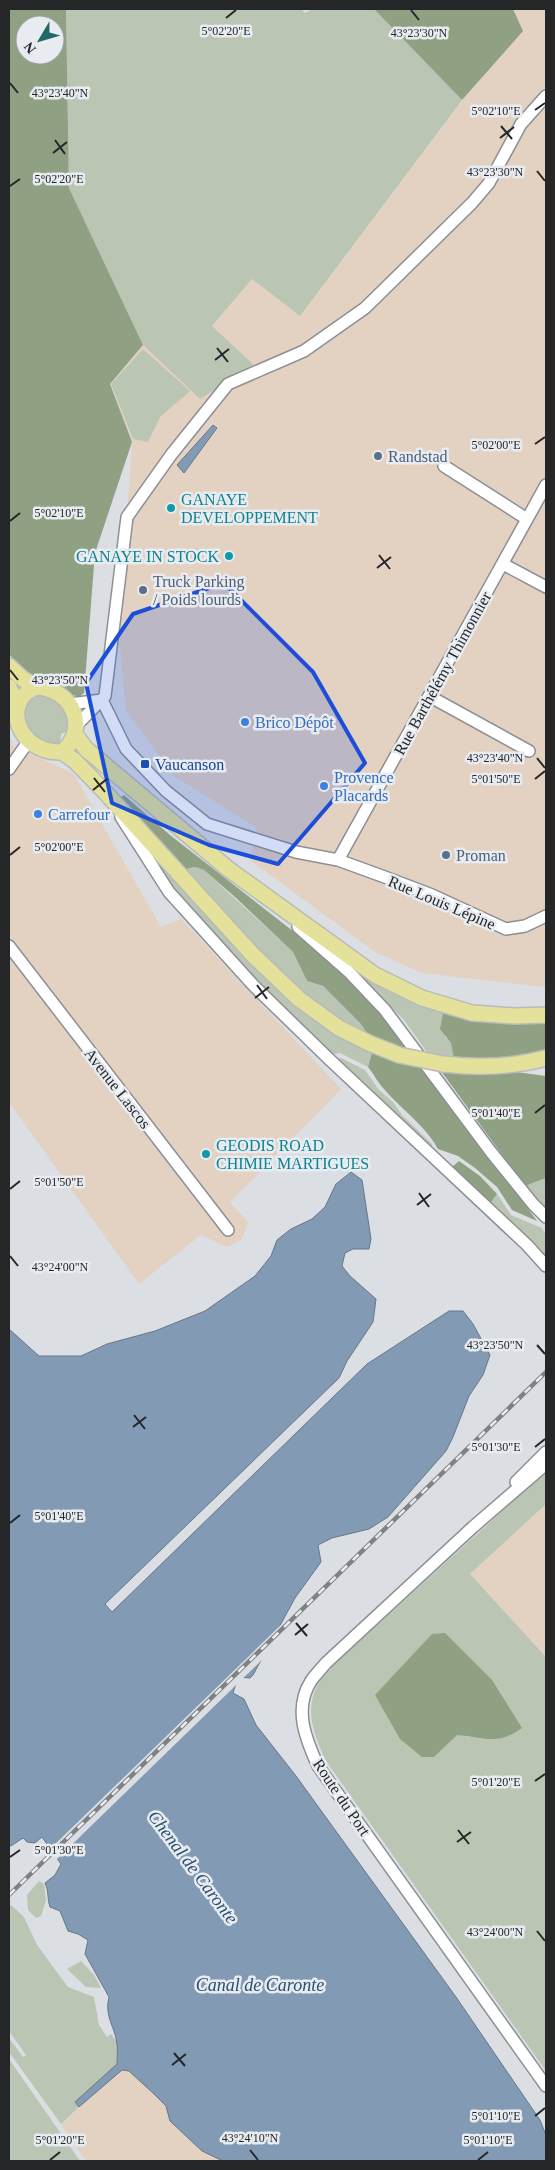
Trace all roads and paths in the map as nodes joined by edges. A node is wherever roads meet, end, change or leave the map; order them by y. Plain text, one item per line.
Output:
1 (546, 96) edge
2 (444, 466) dead end
3 (546, 485) edge
4 (527, 519) junction
5 (503, 564) junction
6 (546, 587) edge
7 (9, 666) edge
8 (9, 687) edge
9 (37, 687) junction
10 (429, 696) junction
11 (104, 698) junction
12 (15, 702) junction
13 (70, 704) junction
14 (79, 725) junction
15 (28, 742) junction
16 (126, 750) junction
17 (62, 752) junction
18 (529, 752) dead end
19 (9, 769) edge
20 (104, 791) junction
21 (338, 860) junction
22 (260, 893) junction
23 (546, 916) edge
24 (9, 946) edge
25 (546, 1015) edge
26 (546, 1058) edge
27 (546, 1217) edge
28 (228, 1230) dead end
29 (527, 1245) junction
30 (546, 1260) edge
31 (546, 1266) edge
32 (546, 1452) edge
33 (546, 1464) edge
34 (473, 1527) junction
35 (546, 2086) edge

1 - 11 street
2 - 4 street
3 - 4 street, Rue Barthélémy Thimonnier
4 - 5 street, Rue Barthélémy Thimonnier
5 - 6 street
5 - 10 street, Rue Barthélémy Thimonnier
7 - 9 main road
8 - 12 main road
9 - 12 main road
9 - 13 main road
10 - 18 street
10 - 21 street, Rue Barthélémy Thimonnier
11 - 13 street
11 - 14 street
11 - 16 street
12 - 15 main road
13 - 14 main road
14 - 16 street
14 - 17 main road
14 - 22 main road
15 - 17 main road
15 - 19 street
16 - 21 street
17 - 20 main road
20 - 26 main road, bridge
20 - 29 street
21 - 23 street, Rue Louis Lépine
22 - 25 main road
22 - 27 street
24 - 28 street, Avenue Lascos
29 - 30 street
29 - 31 street
32 - 34 street, Route du Port
33 - 34 street, Route du Port
34 - 35 street, Route du Port

